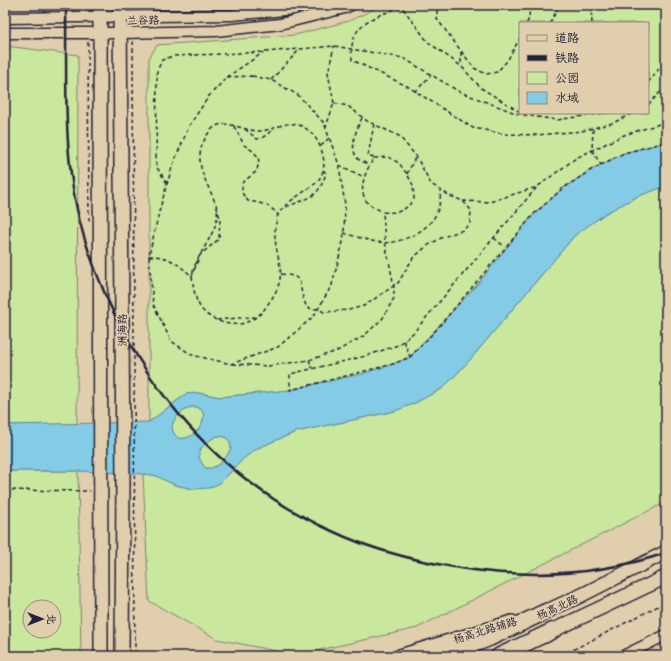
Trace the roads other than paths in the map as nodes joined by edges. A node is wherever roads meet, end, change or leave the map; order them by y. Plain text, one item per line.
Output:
1 (309, 5) edge
2 (351, 5) edge
3 (100, 11) edge
4 (120, 11) edge
5 (5, 18) edge
6 (5, 33) edge
7 (94, 33) junction
8 (127, 33) junction
9 (666, 552) edge
10 (666, 577) edge
11 (548, 611) junction
12 (554, 630) junction
13 (666, 635) edge
14 (101, 656) edge
15 (122, 656) edge
16 (400, 656) edge
17 (446, 656) edge
18 (499, 656) edge
19 (513, 656) edge
20 (624, 656) edge

1 - 4 street, 兰谷路
2 - 8 street, 兰谷路
3 - 4 street, 兰谷路
3 - 5 street, 兰谷路
3 - 7 main road, 洲海路
4 - 8 main road, 洲海路
6 - 7 street, 兰谷路
7 - 8 street, 兰谷路
7 - 14 main road, 洲海路
8 - 15 main road, 洲海路
9 - 11 main road, 杨高北路
10 - 12 main road, 杨高北路
11 - 16 main road, 杨高北路辅路
11 - 17 highway, 杨高北路
12 - 18 highway, 杨高北路
12 - 19 main road
13 - 20 street

